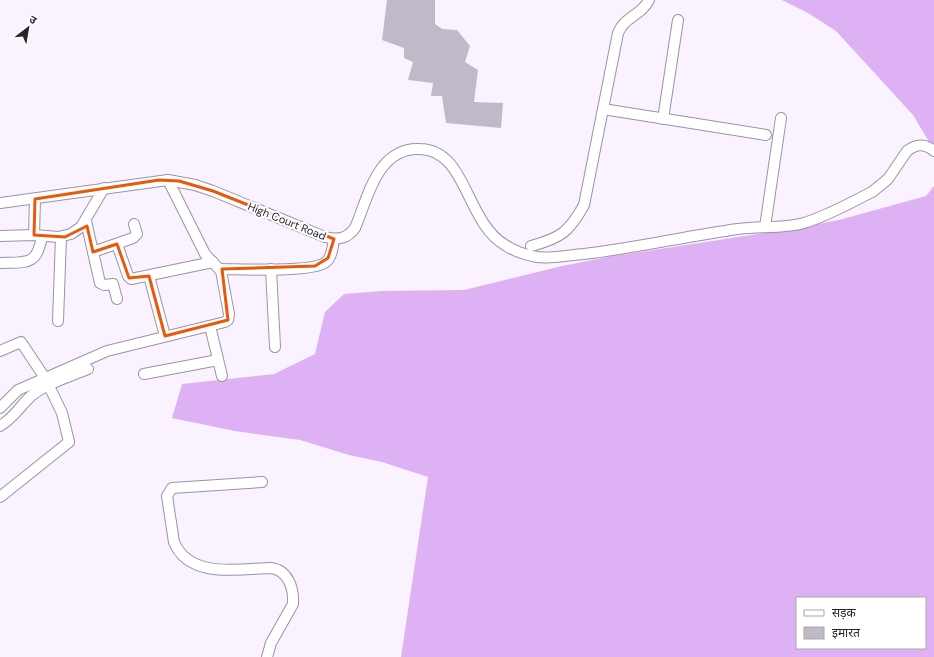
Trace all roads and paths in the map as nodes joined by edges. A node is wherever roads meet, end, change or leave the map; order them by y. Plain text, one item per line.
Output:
1 (650, 0) edge
2 (678, 20) dead end
3 (603, 109) junction
4 (781, 118) dead end
5 (663, 119) junction
6 (766, 135) dead end
7 (934, 151) edge
8 (168, 180) junction
9 (104, 188) junction
10 (35, 199) junction
11 (0, 203) edge
12 (86, 221) junction
13 (134, 224) dead end
14 (766, 227) junction
15 (0, 236) edge
16 (38, 236) junction
17 (61, 237) junction
18 (334, 239) junction
19 (117, 244) junction
20 (505, 245) junction
21 (531, 246) junction
22 (93, 252) junction
23 (555, 256) junction
24 (0, 263) edge
25 (216, 265) junction
26 (271, 269) junction
27 (149, 276) junction
28 (117, 299) dead end
29 (58, 321) dead end
30 (210, 326) junction
31 (166, 336) junction
32 (275, 348) dead end
33 (0, 351) edge
34 (218, 360) junction
35 (88, 369) dead end
36 (144, 374) dead end
37 (222, 376) dead end
38 (47, 382) junction
39 (0, 408) edge
40 (0, 426) edge
41 (262, 482) dead end
42 (0, 497) edge
43 (267, 657) edge

1 - 3 street
2 - 5 street
3 - 5 street
3 - 21 street
4 - 14 street
5 - 6 street
7 - 14 street, High Court Road
8 - 9 street, High Court Road
8 - 18 street, High Court Road
8 - 25 street
9 - 10 street, High Court Road
9 - 12 street
10 - 11 street, High Court Road
10 - 16 street
12 - 17 street
12 - 22 street
13 - 19 street
14 - 23 street, High Court Road
15 - 16 street
16 - 17 street
16 - 24 street
17 - 29 street
18 - 20 street, High Court Road
18 - 26 street
19 - 22 street
19 - 27 street
20 - 21 street
20 - 23 street, High Court Road
21 - 23 street
22 - 28 street
25 - 26 street
25 - 27 street
25 - 30 street
26 - 32 street
27 - 31 street
30 - 31 street
30 - 34 street
31 - 38 street
33 - 38 street
34 - 36 street
34 - 37 street
35 - 38 street
38 - 39 street
38 - 40 street
38 - 42 street
41 - 43 street

